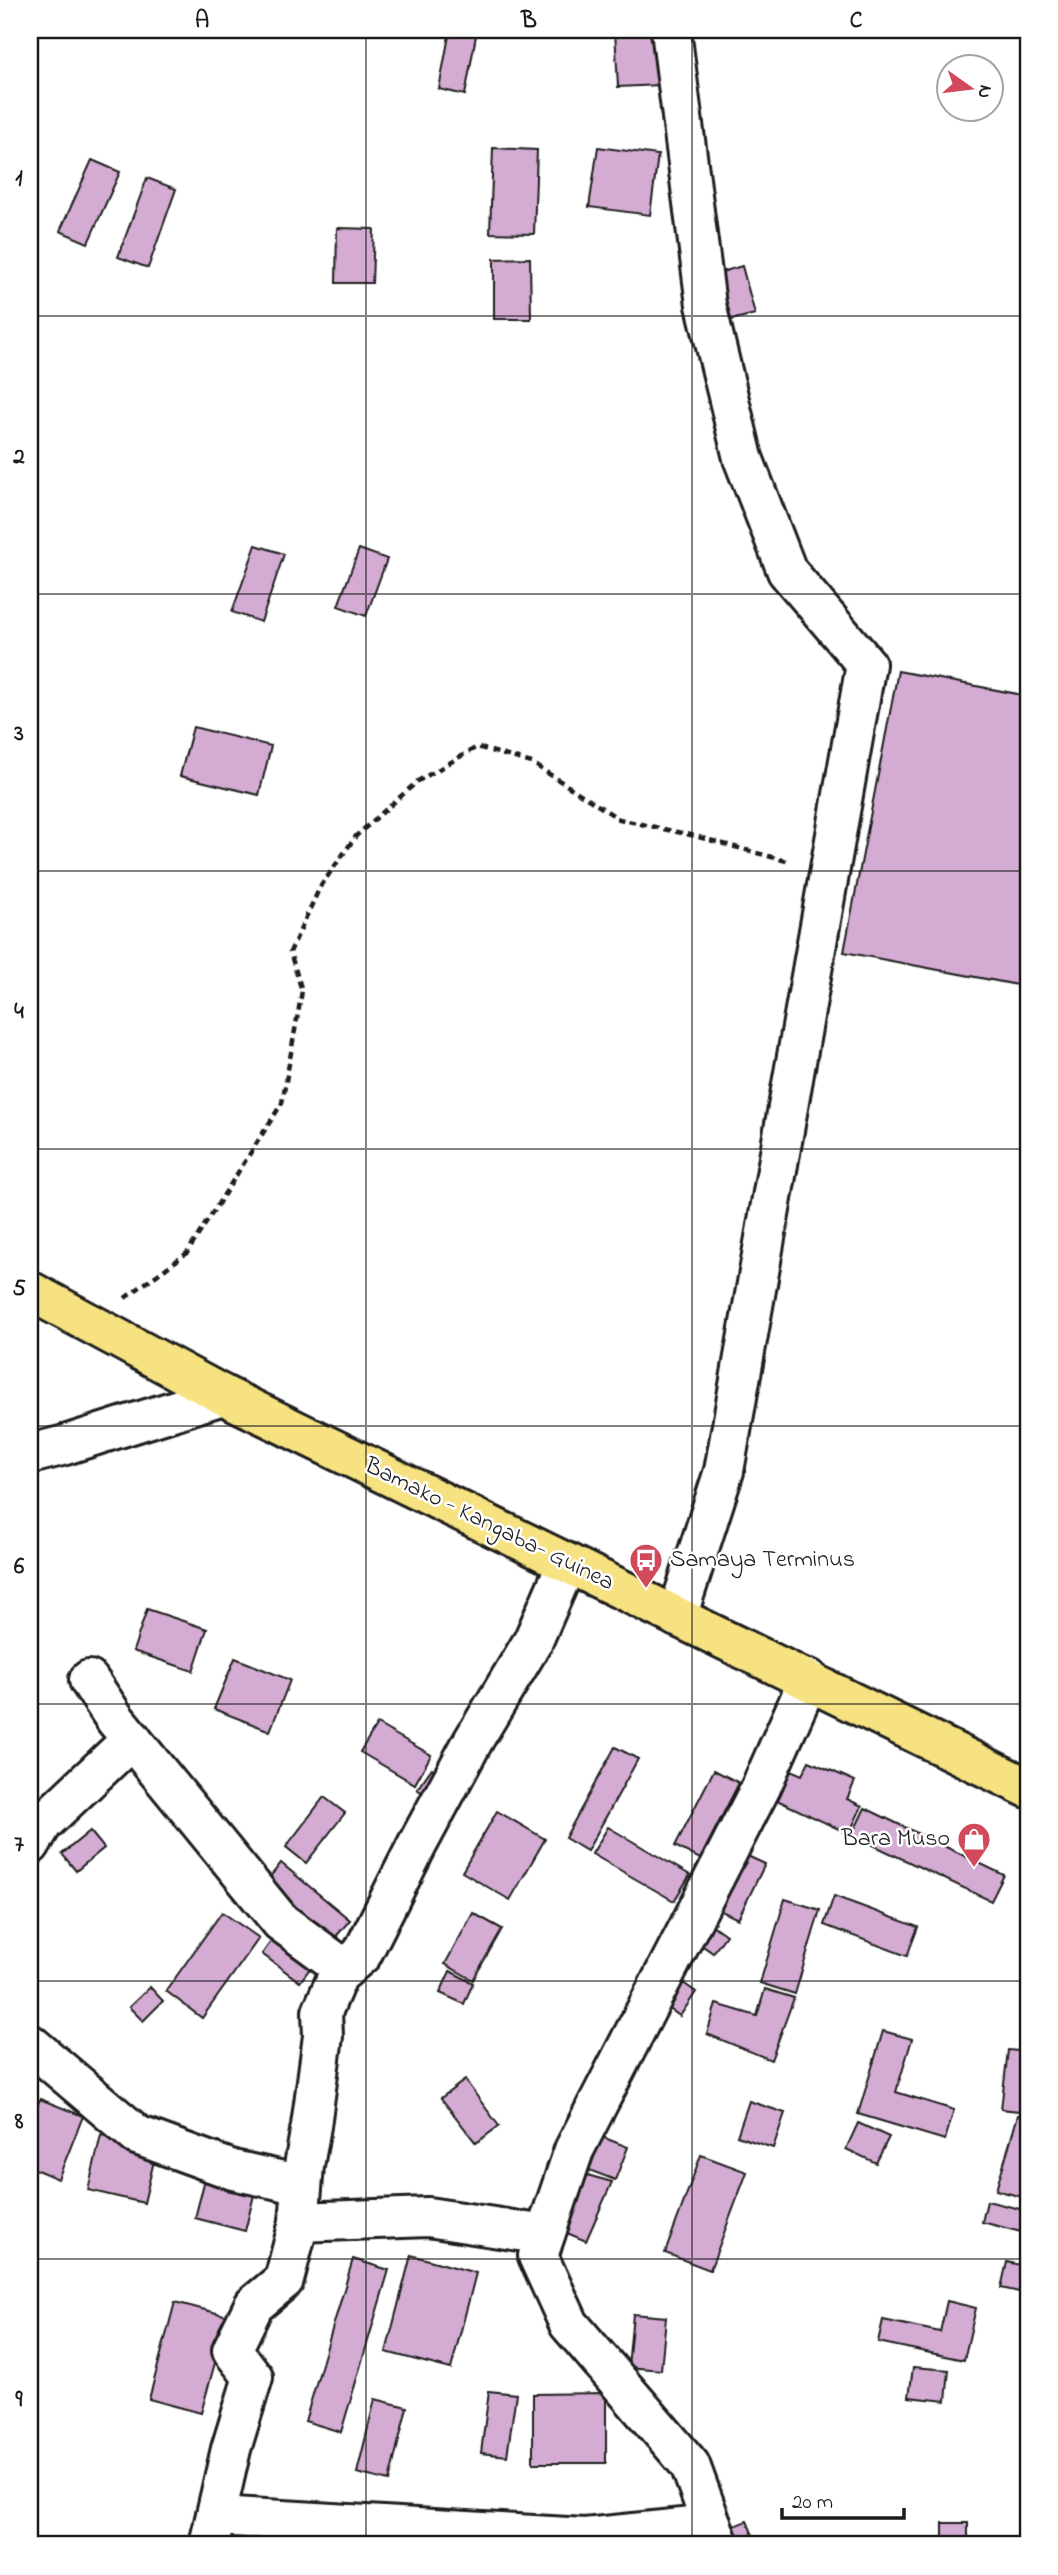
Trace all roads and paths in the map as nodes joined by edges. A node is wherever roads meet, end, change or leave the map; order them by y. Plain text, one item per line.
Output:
1 (671, 30) edge
2 (829, 873) junction
3 (30, 1291) edge
4 (91, 1323) junction
5 (223, 1395) junction
6 (30, 1454) edge
7 (567, 1563) junction
8 (677, 1617) junction
9 (808, 1679) junction
10 (89, 1680) dead end
11 (132, 1739) junction
12 (1028, 1788) edge
13 (30, 1846) edge
14 (345, 1969) junction
15 (30, 2044) edge
16 (300, 2204) junction
17 (545, 2235) junction
18 (212, 2531) edge
19 (715, 2535) edge

1 - 2 street
2 - 4 path
2 - 8 street
3 - 4 main road, Bamako - Kangaba- Guinea
4 - 5 main road, Bamako - Kangaba- Guinea
5 - 6 street
5 - 7 main road, Bamako - Kangaba- Guinea
7 - 8 main road, Bamako - Kangaba- Guinea
7 - 14 street
8 - 9 main road, Bamako - Kangaba- Guinea
9 - 12 main road, Bamako - Kangaba- Guinea
9 - 17 street
10 - 11 street
11 - 13 street
11 - 14 street
14 - 16 street
15 - 16 street
16 - 17 street
16 - 18 street
17 - 19 street
18 - 19 street

